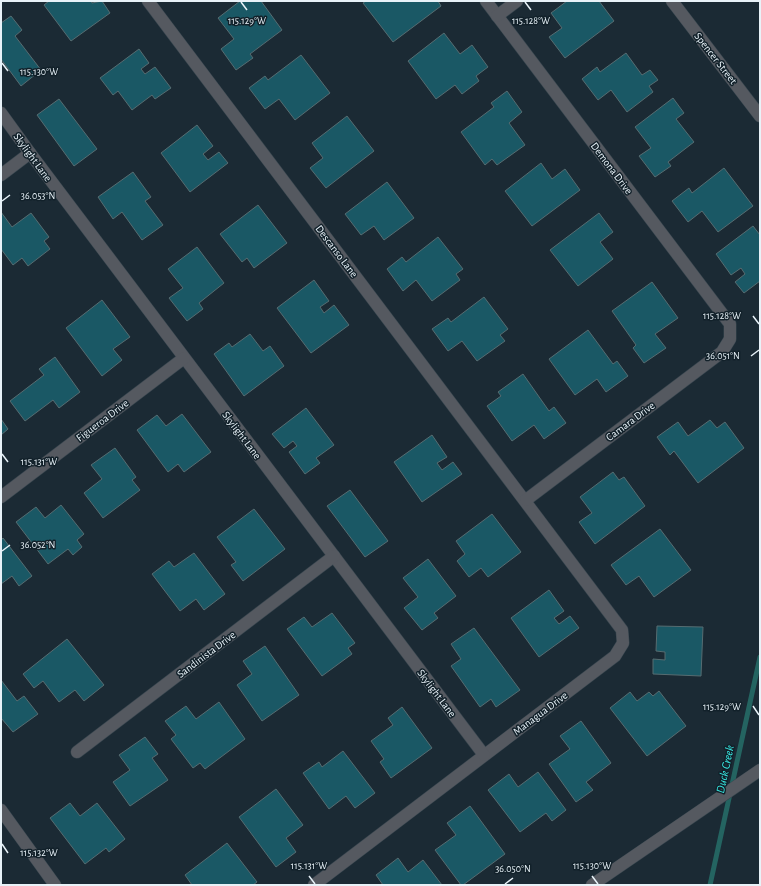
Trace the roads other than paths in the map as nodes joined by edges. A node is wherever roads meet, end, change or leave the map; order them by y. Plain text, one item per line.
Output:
1 (148, 1) edge
2 (486, 1) edge
3 (517, 1) edge
4 (672, 1) edge
5 (497, 16) junction
6 (1, 113) edge
7 (760, 116) edge
8 (30, 153) junction
9 (1, 175) edge
10 (730, 339) joint
11 (184, 358) junction
12 (1, 497) edge
13 (526, 500) junction
14 (334, 556) junction
15 (78, 752) dead end
16 (484, 755) junction
17 (760, 770) edge
18 (1, 810) edge
19 (55, 885) edge
20 (314, 885) edge
21 (592, 885) edge

1 - 13 street, Descanso Lane
2 - 5 street, Demona Drive
3 - 5 street
4 - 7 street, Spencer Street
5 - 10 street, Demona Drive
6 - 8 street, Skylight Lane
8 - 9 street
8 - 11 street, Skylight Lane
10 - 13 street, Camara Drive
11 - 12 street, Figueroa Drive
11 - 14 street, Skylight Lane
13 - 16 street, Managua Drive
14 - 15 street, Sandinista Drive
14 - 16 street, Skylight Lane
16 - 20 street, Managua Drive
17 - 21 street
18 - 19 street

